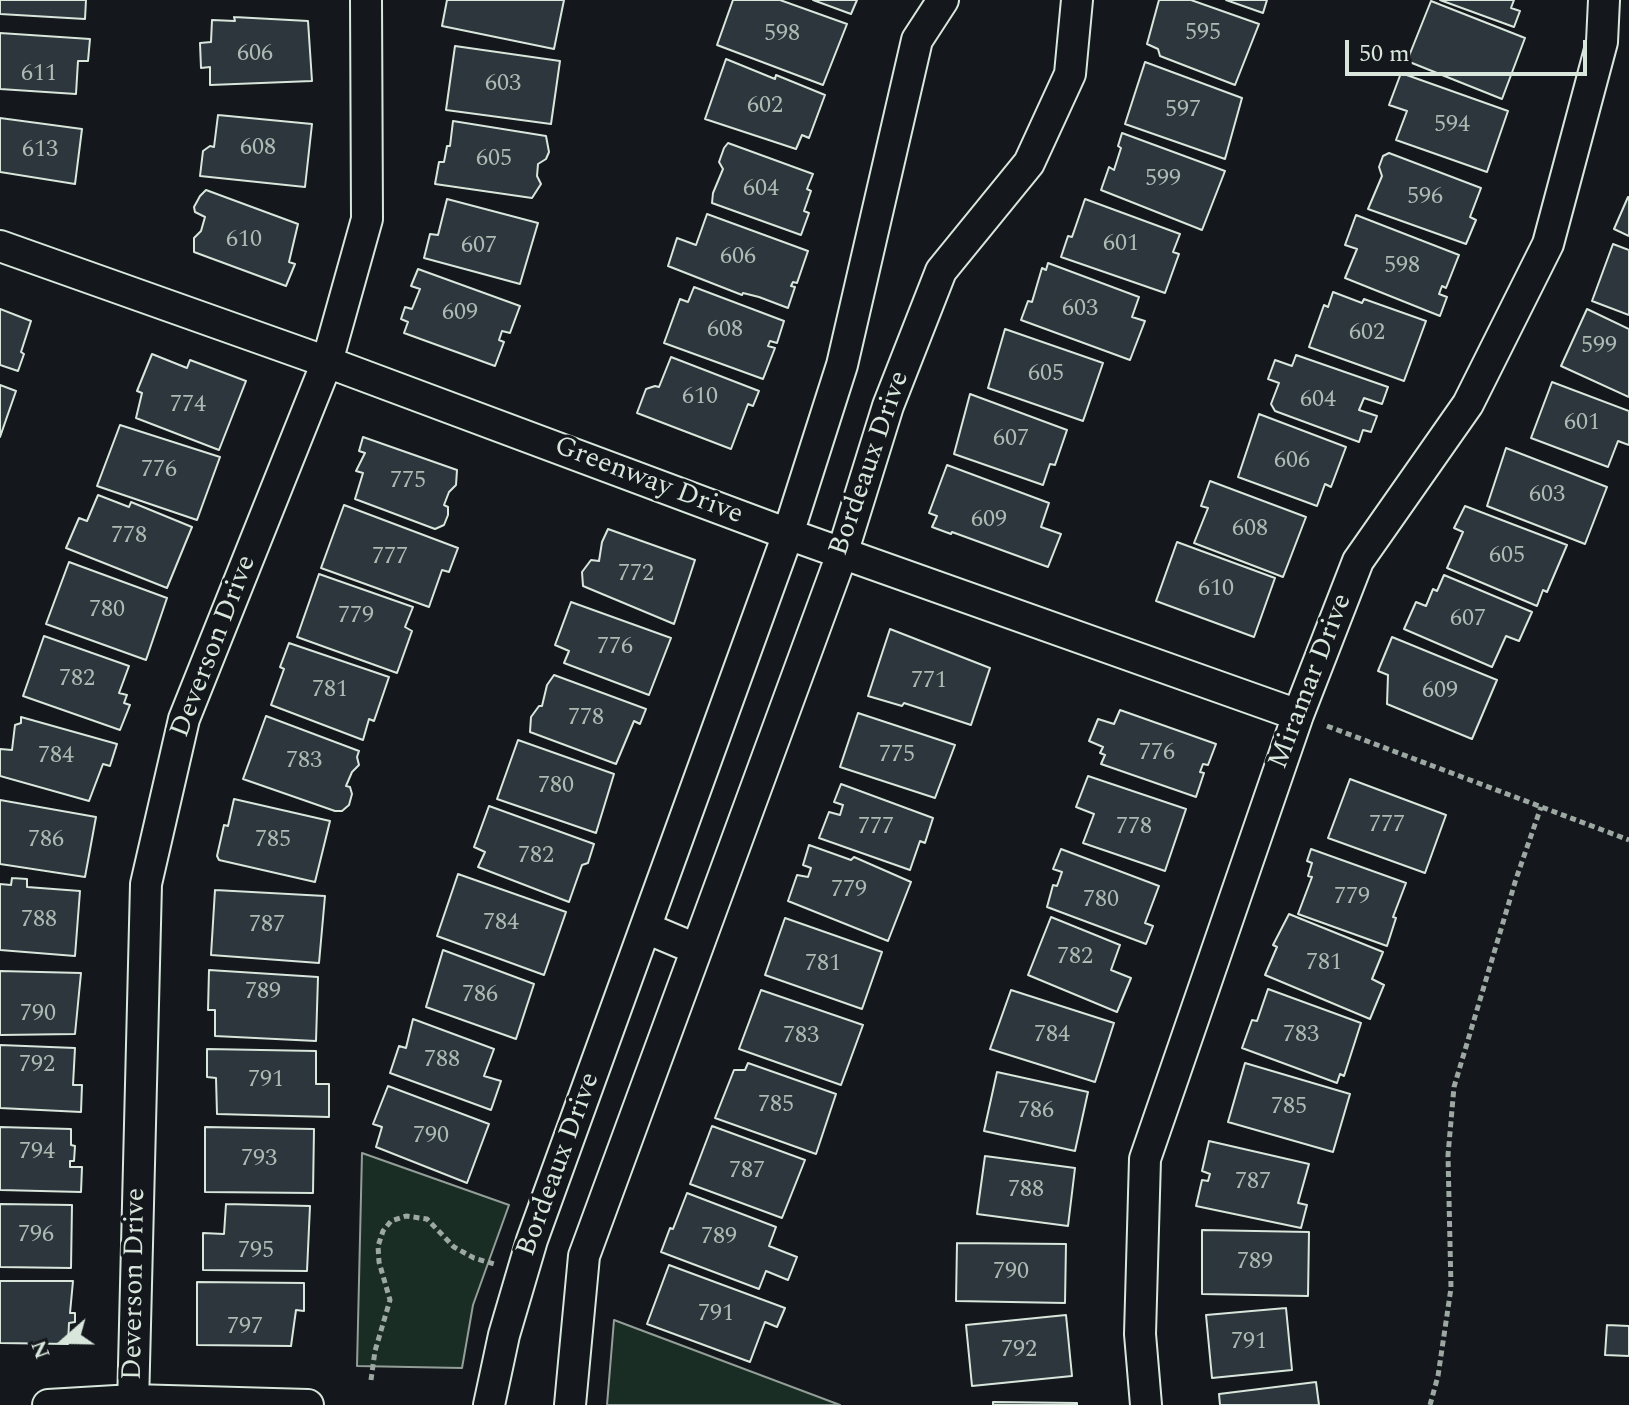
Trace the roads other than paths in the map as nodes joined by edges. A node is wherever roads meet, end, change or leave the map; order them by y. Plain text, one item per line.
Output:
1 (366, 0) edge
2 (943, 0) edge
3 (1077, 0) edge
4 (1604, 0) edge
5 (0, 246) edge
6 (327, 362) junction
7 (788, 534) junction
8 (842, 554) junction
9 (1298, 715) junction
10 (646, 928) junction
11 (696, 949) junction
12 (133, 1402) edge
13 (48, 1405) edge
14 (308, 1405) edge
15 (489, 1405) edge
16 (570, 1405) edge
17 (1146, 1405) edge

1 - 6 street, Deverson Drive
2 - 7 street, Bordeaux Drive
3 - 8 street, Bordeaux Drive
4 - 9 street, Miramar Drive
5 - 6 street, Greenway Drive
6 - 7 street, Greenway Drive
6 - 12 street, Deverson Drive
7 - 8 street, Greenway Drive
7 - 10 street, Bordeaux Drive
8 - 9 street, Greenway Drive
8 - 11 street, Bordeaux Drive
9 - 17 street, Miramar Drive
10 - 11 street
10 - 15 street, Bordeaux Drive
11 - 16 street, Bordeaux Drive
12 - 13 street
12 - 14 street

